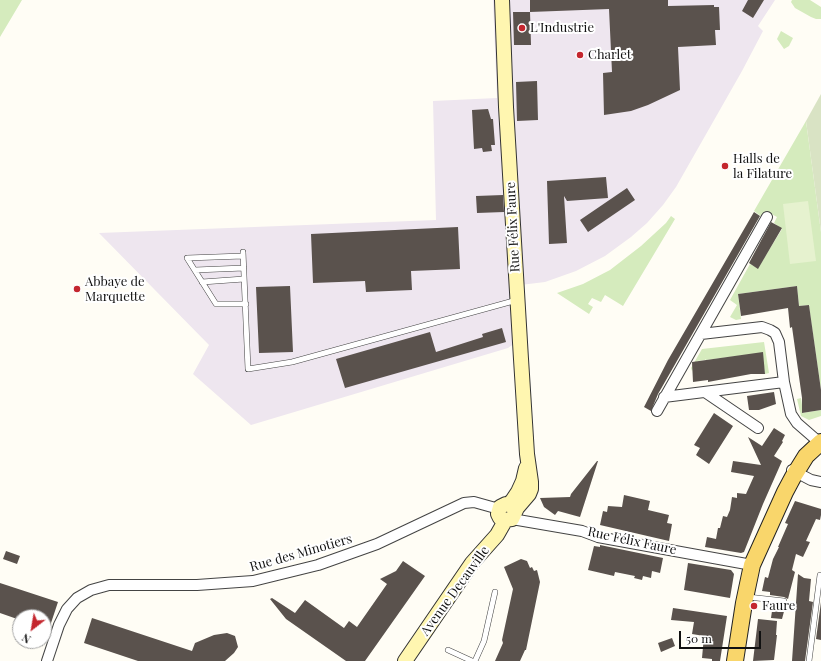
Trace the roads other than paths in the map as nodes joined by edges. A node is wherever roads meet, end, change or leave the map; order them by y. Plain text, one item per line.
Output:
1 (502, 0) edge
2 (768, 217) dead end
3 (244, 268) junction
4 (195, 270) junction
5 (244, 279) junction
6 (202, 282) junction
7 (518, 300) junction
8 (246, 304) junction
9 (701, 334) junction
10 (784, 382) junction
11 (705, 392) junction
12 (664, 397) junction
13 (657, 412) dead end
14 (758, 428) dead end
15 (819, 439) edge
16 (794, 471) junction
17 (821, 482) edge
18 (508, 513) junction
19 (752, 565) junction
20 (820, 575) edge
21 (495, 592) dead end
22 (745, 596) junction
23 (784, 601) dead end
24 (448, 650) dead end
25 (46, 661) edge
26 (405, 661) edge
27 (472, 661) edge
28 (475, 661) edge
29 (735, 661) edge
30 (809, 661) edge

1 - 7 street, Rue Félix Faure
2 - 9 street
3 - 4 lane
3 - 4 lane
3 - 5 lane
4 - 6 lane
5 - 6 lane
5 - 8 lane
6 - 8 lane
7 - 8 lane
7 - 18 street, Rue Félix Faure
9 - 10 street
9 - 12 street
10 - 11 street
10 - 15 street
11 - 12 street
11 - 14 street
12 - 13 street
15 - 16 main road
16 - 17 street
16 - 19 main road
18 - 19 street, Rue Félix Faure
18 - 25 street, Rue des Minotiers
18 - 26 street, Avenue Decauville
19 - 22 main road
20 - 30 lane
21 - 28 lane
22 - 23 lane
22 - 29 main road
24 - 27 lane

